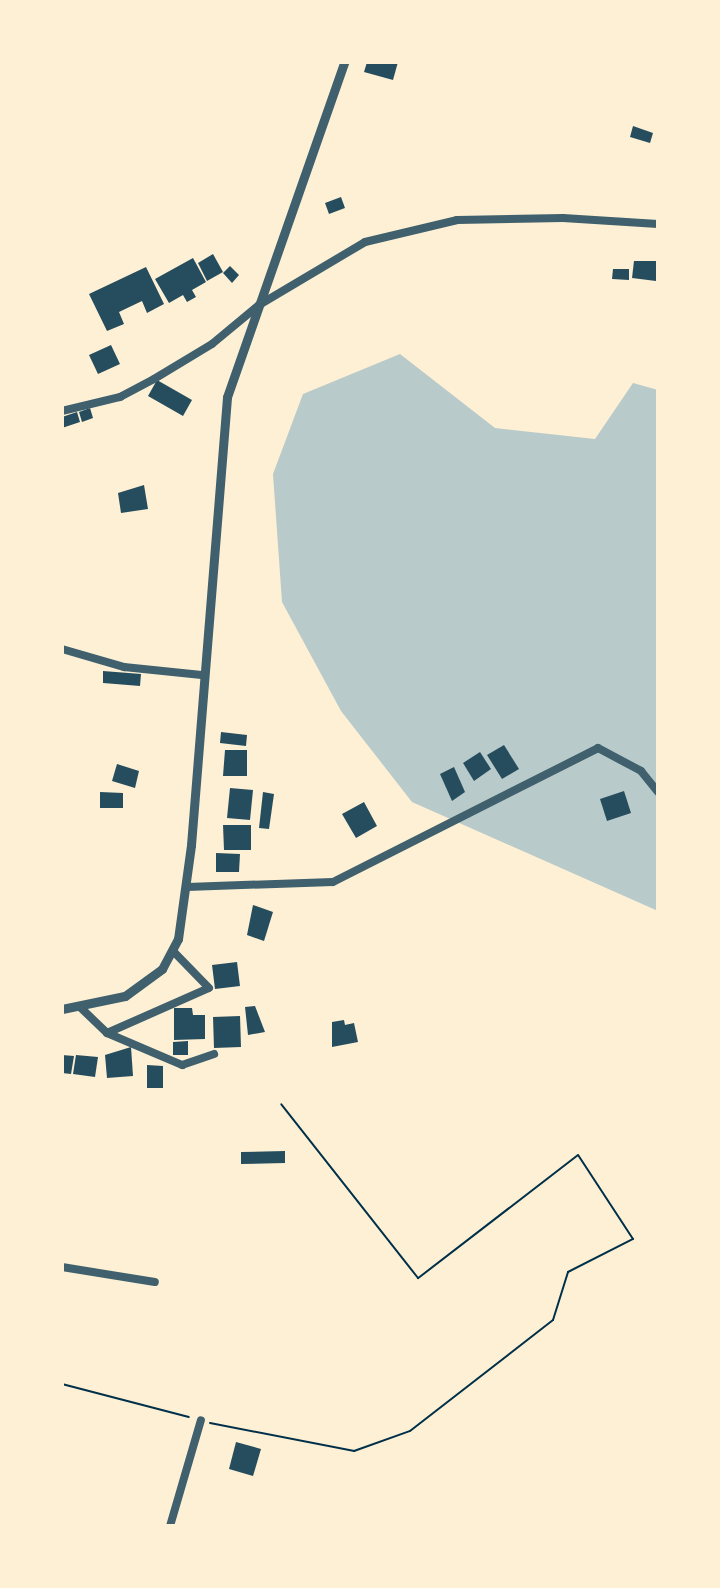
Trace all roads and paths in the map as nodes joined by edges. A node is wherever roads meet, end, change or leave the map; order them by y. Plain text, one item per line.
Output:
1 (344, 62) edge
2 (658, 224) edge
3 (259, 305) junction
4 (62, 411) edge
5 (62, 649) edge
6 (202, 675) junction
7 (658, 792) edge
8 (187, 887) junction
9 (173, 951) junction
10 (80, 1007) junction
11 (62, 1009) edge
12 (107, 1033) junction
13 (214, 1054) dead end
14 (281, 1104) dead end
15 (62, 1267) edge
16 (155, 1282) dead end
17 (62, 1384) edge
18 (201, 1420) junction
19 (170, 1526) edge

1 - 3 street
2 - 3 street
3 - 4 street
3 - 6 street
5 - 6 street
6 - 8 street
7 - 8 street
8 - 9 street
9 - 10 street
9 - 12 street
10 - 11 street
10 - 12 street
12 - 13 street
14 - 18 path
15 - 16 street
17 - 18 path
18 - 19 street

